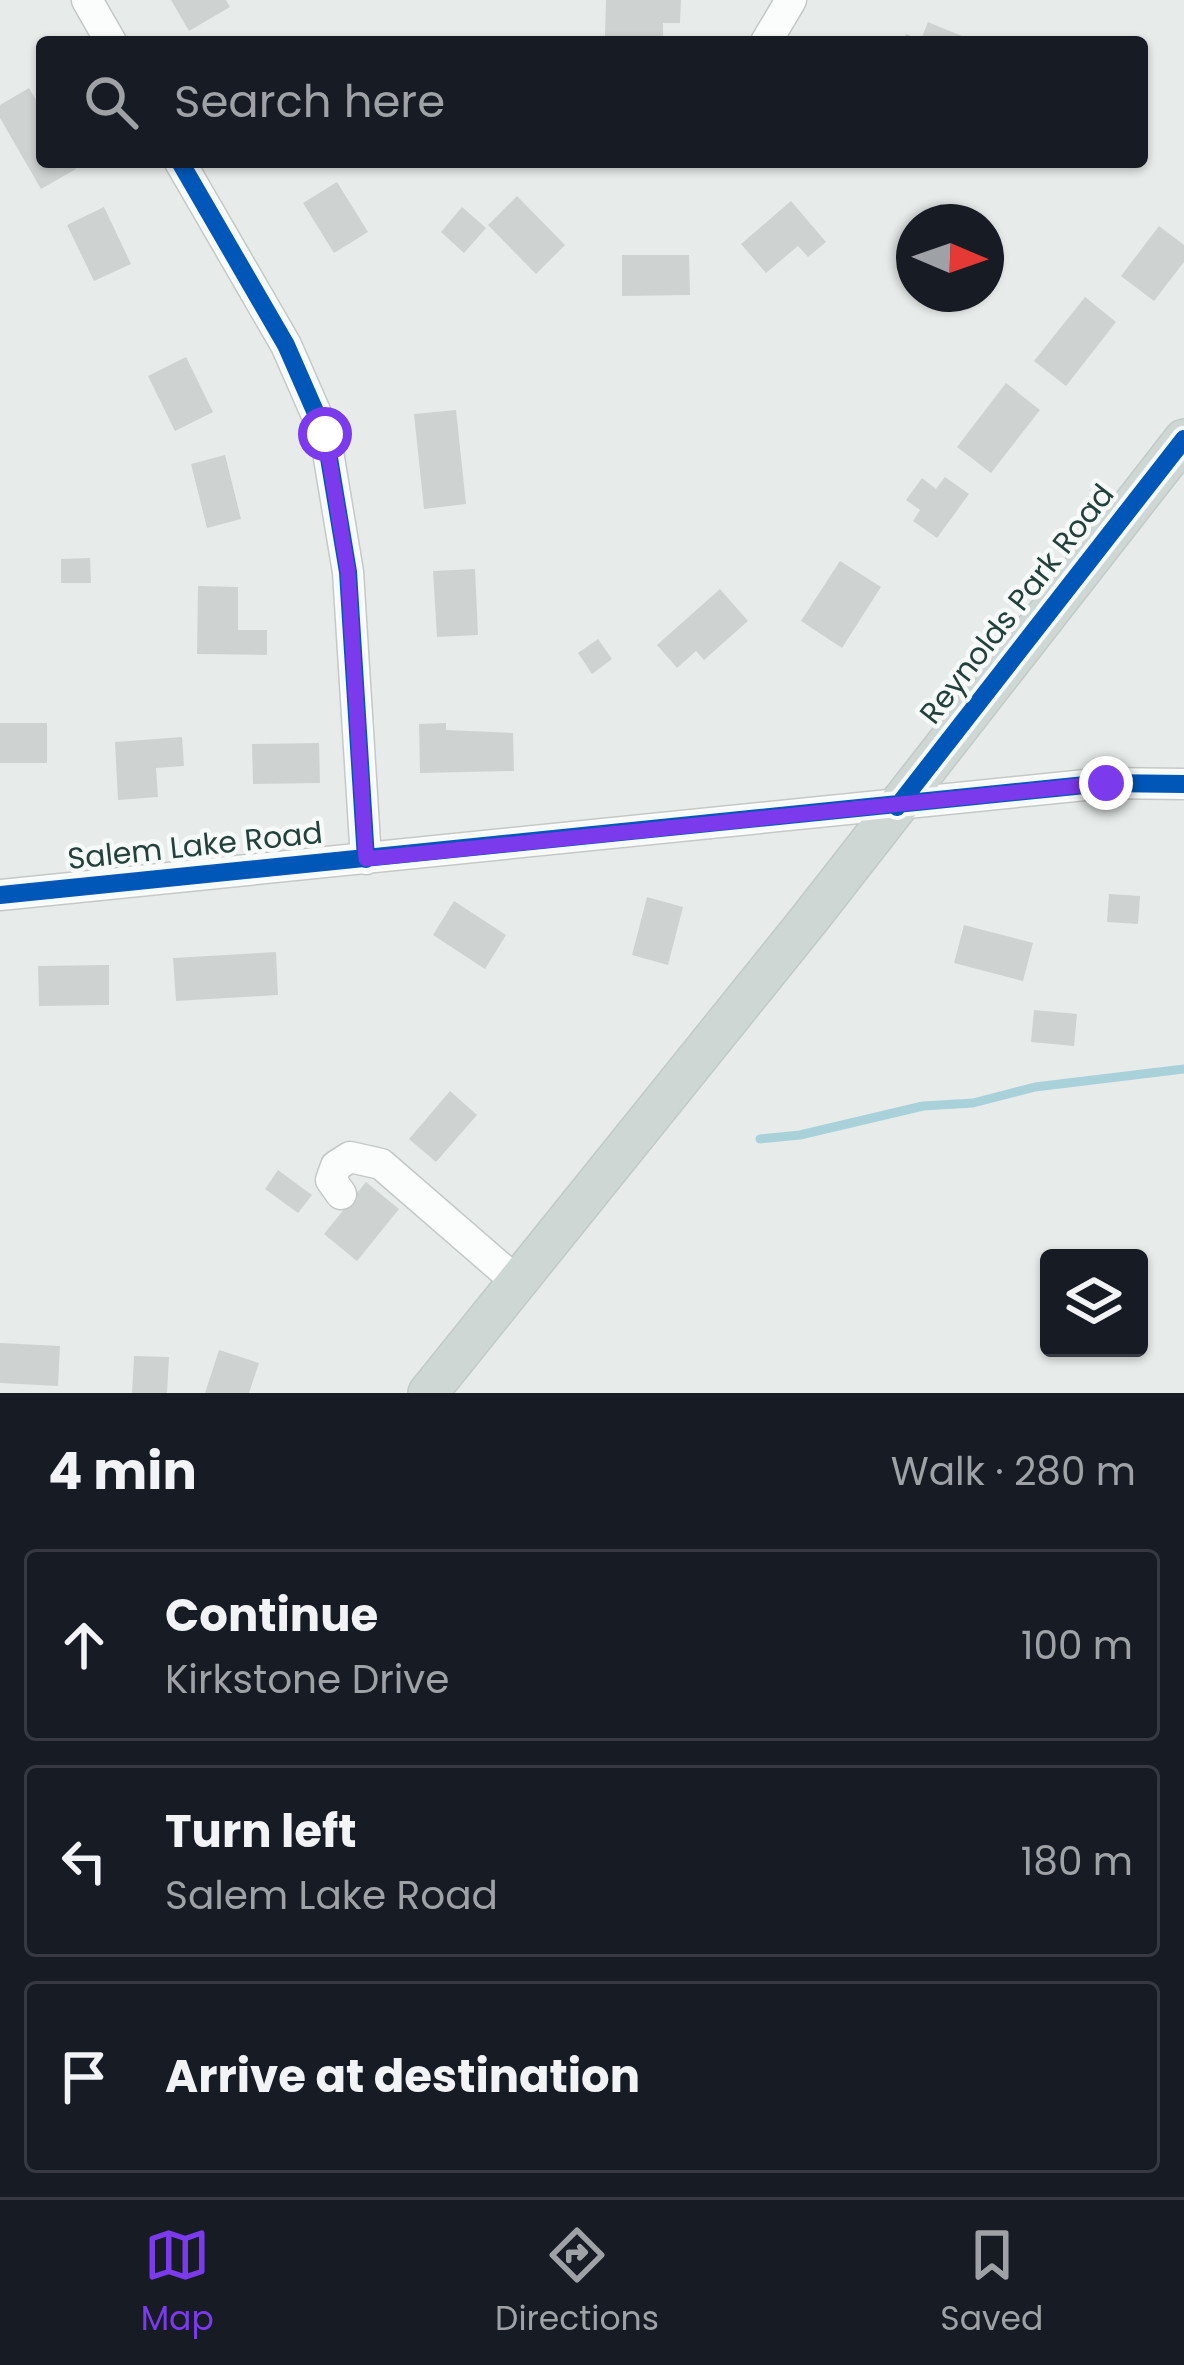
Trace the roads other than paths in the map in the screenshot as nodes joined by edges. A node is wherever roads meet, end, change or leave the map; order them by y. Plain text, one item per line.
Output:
1 (87, 0) edge
2 (791, 0) edge
3 (108, 36) edge
4 (770, 36) edge
5 (183, 168) edge
6 (1184, 439) edge
7 (1184, 784) edge
8 (897, 807) junction
9 (366, 859) junction
10 (0, 895) edge
11 (341, 1194) dead end
12 (516, 1281) junction
13 (428, 1393) edge

1 - 3 street
2 - 4 street
5 - 9 street
6 - 8 main road, Reynolds Park Road
7 - 8 street, Salem Lake Road
8 - 9 street, Salem Lake Road
8 - 12 main road, Reynolds Park Road
9 - 10 street, Salem Lake Road
11 - 12 street
12 - 13 main road, Reynolds Park Road

